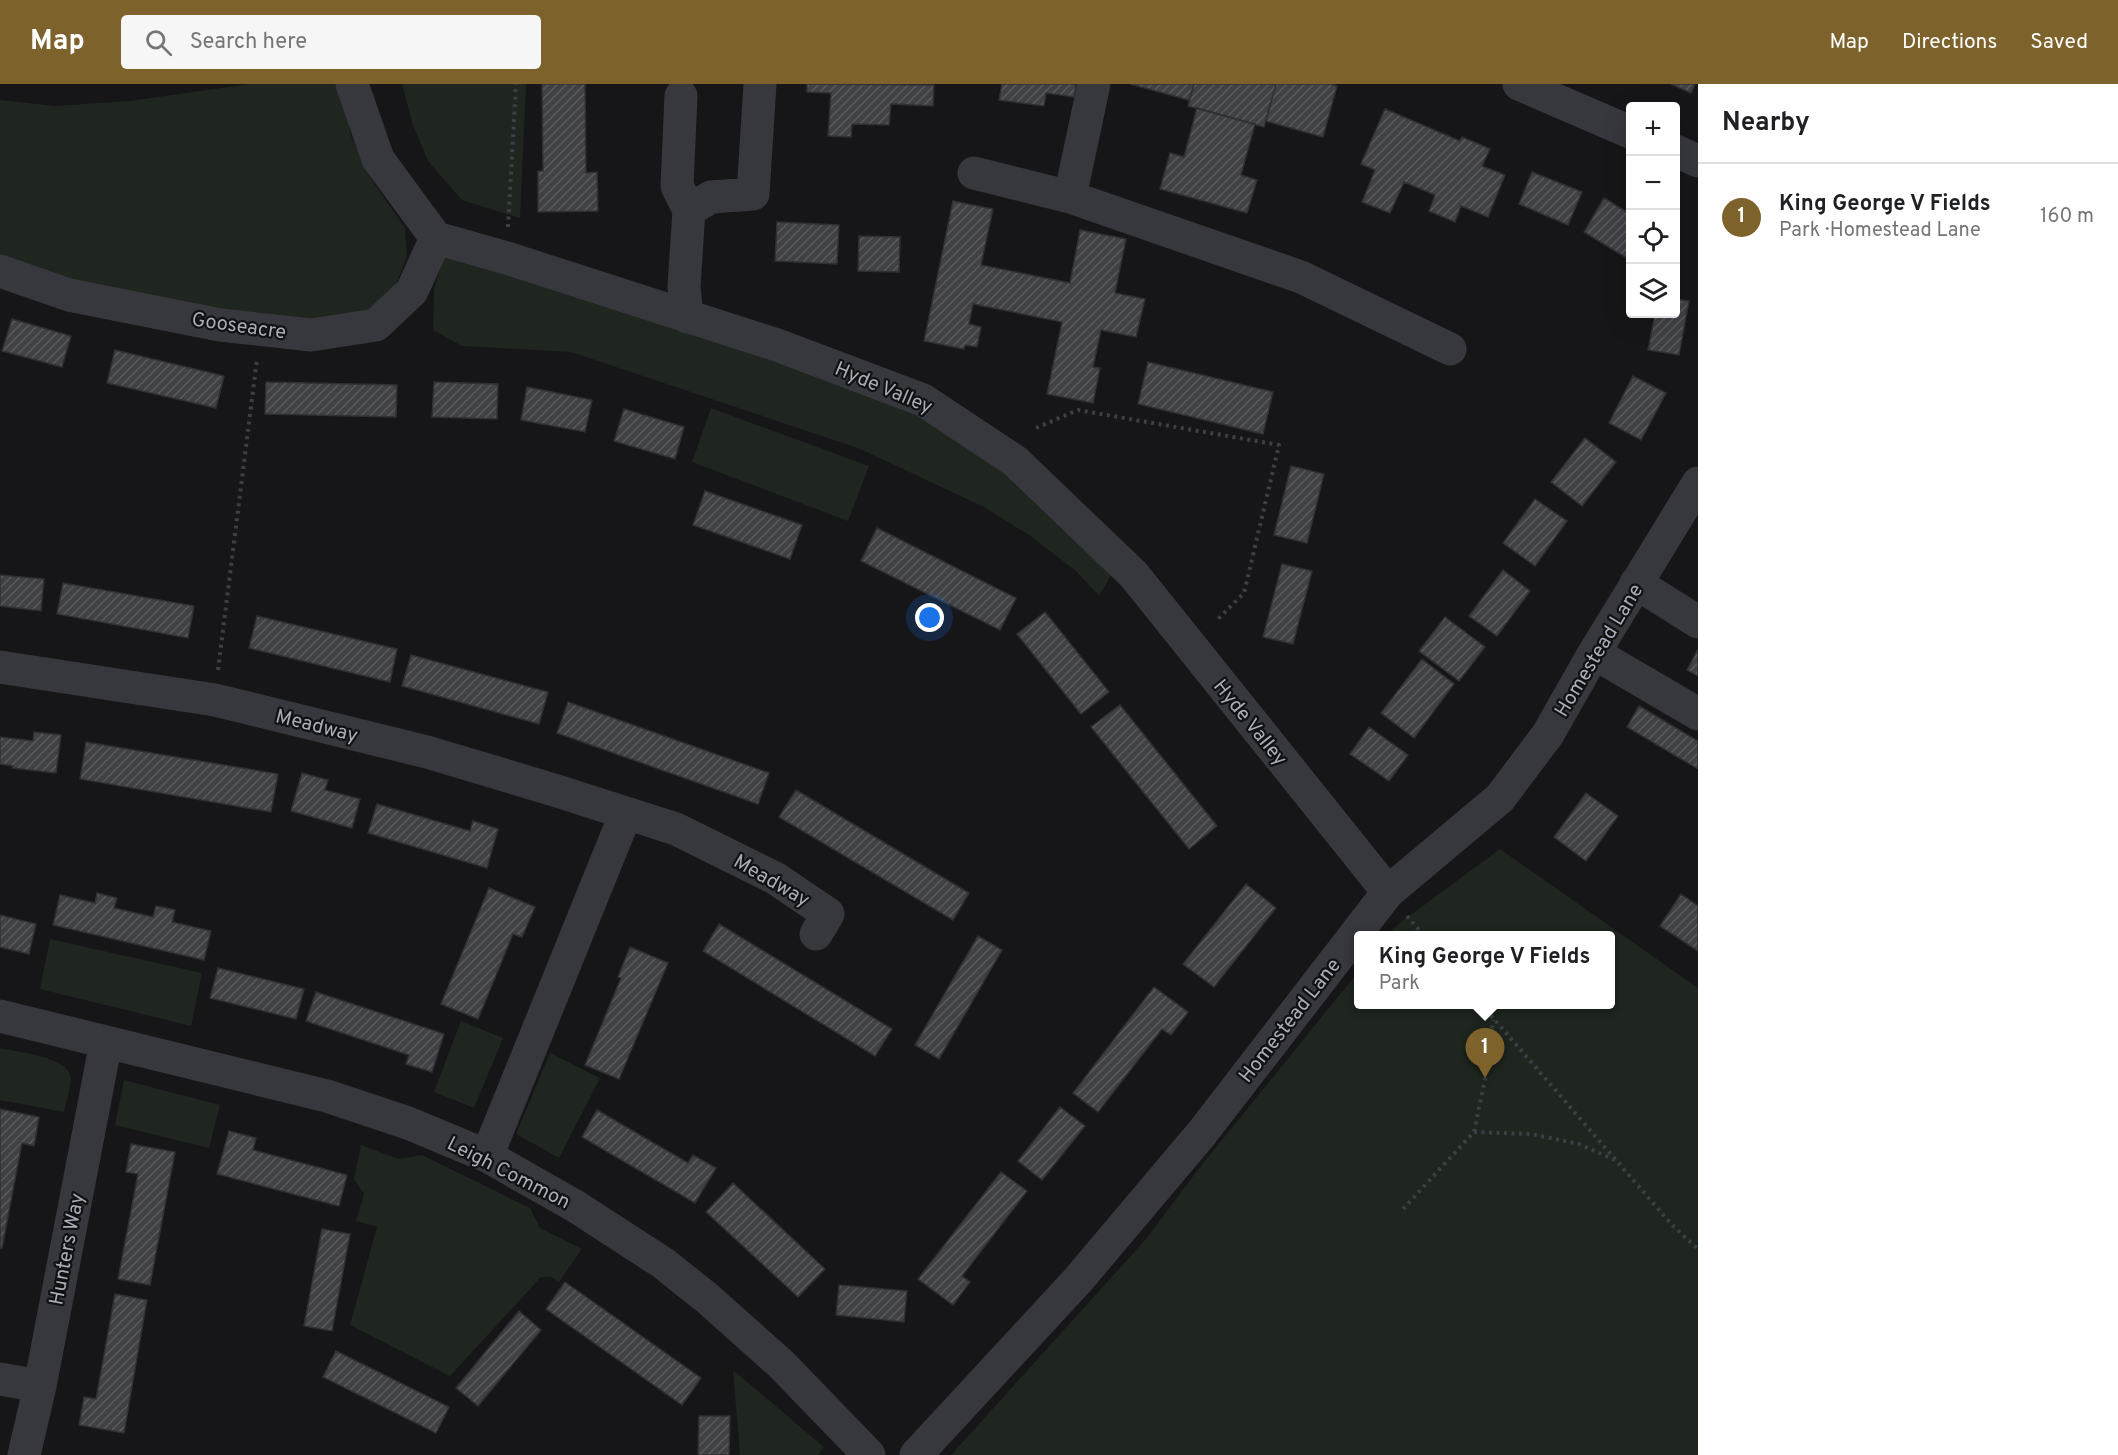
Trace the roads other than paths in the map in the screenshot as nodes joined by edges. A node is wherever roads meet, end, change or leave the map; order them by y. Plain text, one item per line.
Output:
1 (351, 84) edge
2 (760, 84) edge
3 (1094, 84) edge
4 (1519, 84) edge
5 (681, 96) dead end
6 (1626, 130) edge
7 (974, 173) dead end
8 (1070, 197) junction
9 (689, 210) junction
10 (436, 238) junction
11 (0, 271) edge
12 (687, 316) junction
13 (1450, 349) dead end
14 (1698, 483) edge
15 (1636, 583) junction
16 (1698, 622) edge
17 (1594, 653) junction
18 (0, 667) edge
19 (1698, 714) edge
20 (626, 813) junction
21 (1388, 892) junction
22 (1358, 931) edge
23 (816, 934) dead end
24 (1354, 936) edge
25 (0, 1016) edge
26 (106, 1042) junction
27 (487, 1156) junction
28 (0, 1379) edge
29 (40, 1386) junction
30 (24, 1455) edge
31 (869, 1455) edge
32 (916, 1455) edge

1 - 10 street
2 - 9 street
3 - 8 street
4 - 6 street
5 - 9 street
7 - 8 street
8 - 13 street
9 - 12 street
10 - 11 street, Gooseacre
10 - 12 street, Hyde Valley
12 - 21 street, Hyde Valley
14 - 15 street, Homestead Lane
15 - 16 street
15 - 17 street, Homestead Lane
17 - 19 street
17 - 21 street, Homestead Lane
18 - 20 street, Meadway
20 - 23 street, Meadway
20 - 27 street
21 - 22 street, Homestead Lane
24 - 32 street, Homestead Lane
25 - 26 street, Leigh Common
26 - 27 street, Leigh Common
26 - 29 street, Hunters Way
27 - 31 street, Leigh Common
28 - 29 street
29 - 30 street, Hunters Way

